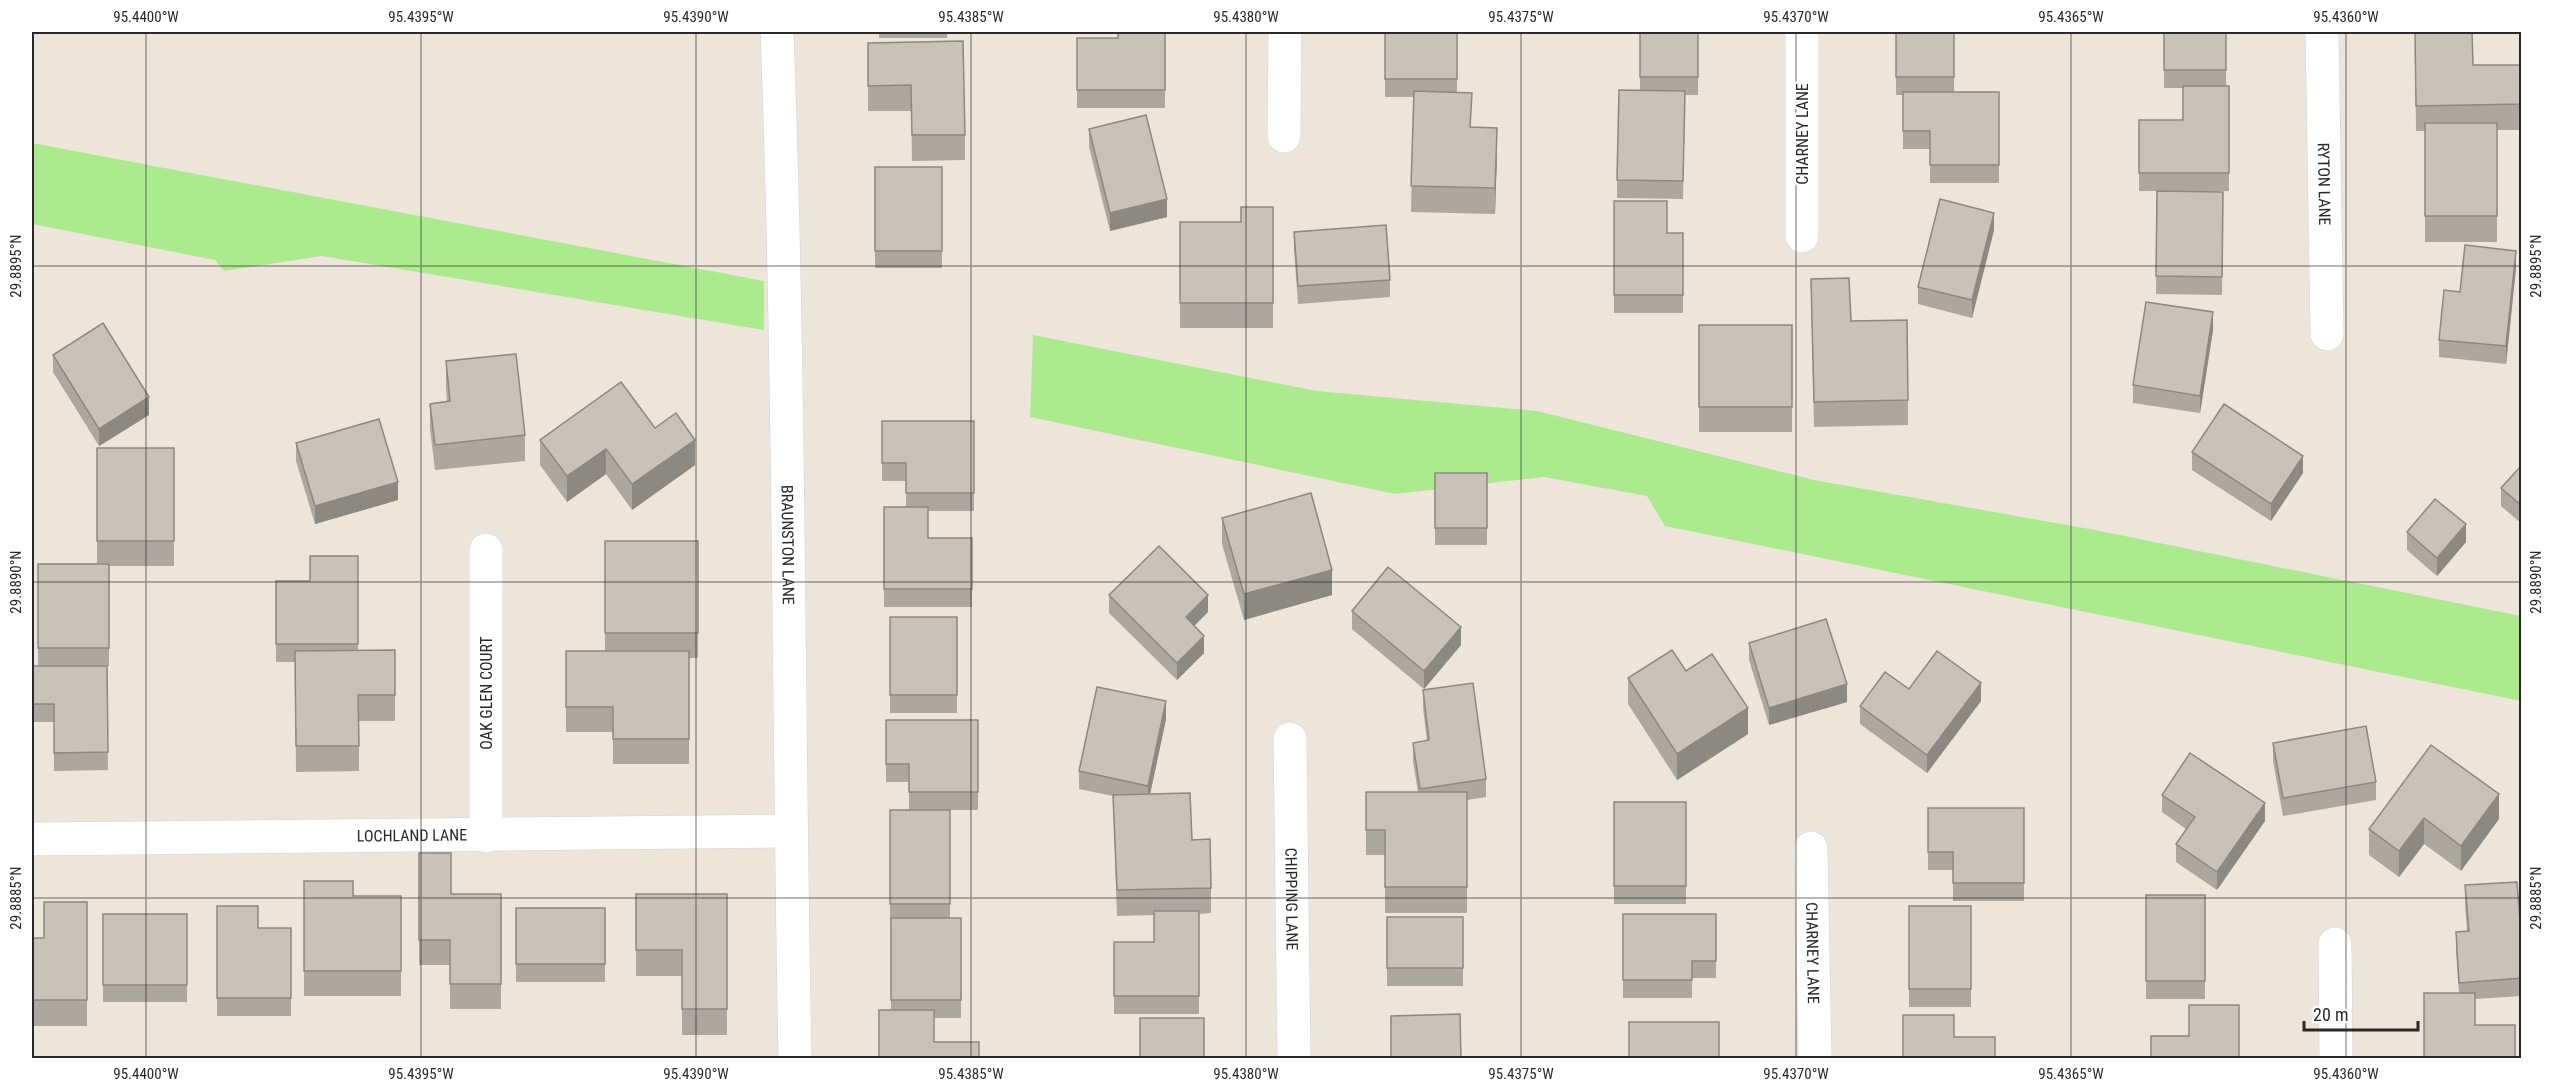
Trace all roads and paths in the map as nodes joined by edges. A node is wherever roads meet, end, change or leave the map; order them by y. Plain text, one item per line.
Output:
1 (777, 32) edge
2 (1285, 32) edge
3 (1802, 32) edge
4 (2322, 32) edge
5 (1284, 136) dead end
6 (1802, 236) dead end
7 (2327, 334) dead end
8 (486, 550) dead end
9 (1290, 739) dead end
10 (791, 831) junction
11 (486, 836) junction
12 (32, 839) edge
13 (1811, 848) dead end
14 (2334, 944) dead end
15 (795, 1059) edge
16 (1294, 1059) edge
17 (1815, 1059) edge
18 (2336, 1059) edge

1 - 10 street, BRAUNSTON LANE
2 - 5 street
3 - 6 street, CHARNEY LANE
4 - 7 street, RYTON LANE
8 - 11 street, OAK GLEN COURT
9 - 16 street, CHIPPING LANE
10 - 11 street, LOCHLAND LANE
10 - 15 street, BRAUNSTON LANE
11 - 12 street, LOCHLAND LANE
13 - 17 street, CHARNEY LANE
14 - 18 street

